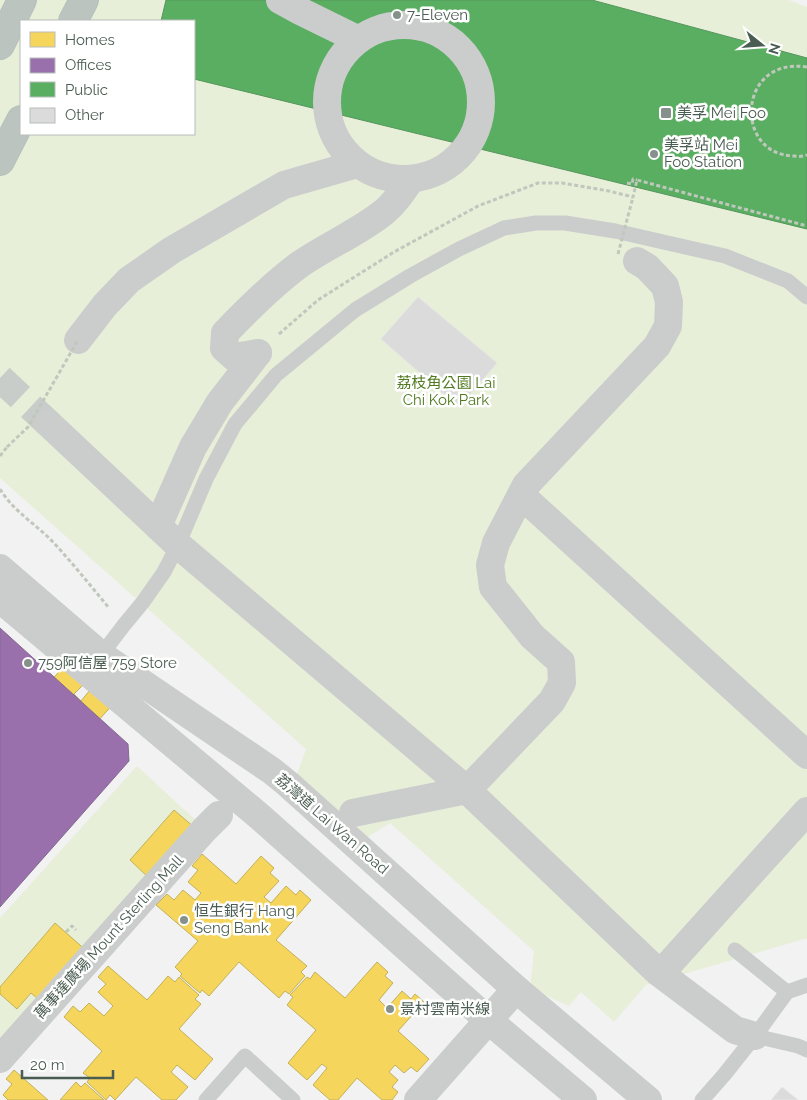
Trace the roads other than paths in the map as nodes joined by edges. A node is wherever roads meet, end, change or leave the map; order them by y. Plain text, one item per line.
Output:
1 (22, 0) edge
2 (84, 0) edge
3 (280, 0) edge
4 (74, 20) edge
5 (357, 39) junction
6 (0, 45) edge
7 (20, 122) edge
8 (0, 161) edge
9 (357, 164) junction
10 (411, 179) junction
11 (628, 258) road end
12 (807, 297) edge
13 (78, 340) road end
14 (48, 423) tunnel mouth
15 (521, 495) junction
16 (158, 526) junction
17 (178, 545) junction
18 (0, 568) edge
19 (0, 599) edge
20 (101, 655) junction
21 (807, 755) edge
22 (466, 790) junction
23 (807, 811) edge
24 (353, 813) dead end
25 (219, 816) dead end
26 (735, 950) dead end
27 (661, 973) junction
28 (807, 984) edge
29 (516, 989) junction
30 (787, 992) junction
31 (488, 1020) junction
32 (755, 1036) junction
33 (807, 1050) edge
34 (0, 1059) edge
35 (206, 1100) edge
36 (293, 1100) edge
37 (418, 1100) edge
38 (583, 1100) edge
39 (648, 1100) edge
40 (702, 1100) edge

1 - 6 highway
2 - 4 highway
3 - 5 street
5 - 9 street
5 - 10 street
7 - 8 highway
9 - 10 street
9 - 13 street
10 - 16 street
11 - 15 street
12 - 17 lane
14 - 16 street
15 - 21 street
15 - 22 street
16 - 17 street
17 - 20 lane
17 - 22 street
18 - 20 street, 荔灣道 Lai Wan Road
19 - 31 street
20 - 29 street, 荔灣道 Lai Wan Road
22 - 24 street
22 - 27 street
23 - 27 street
25 - 34 street, 萬事達廣場 Mount Sterling Mall
26 - 30 lane
27 - 32 street
28 - 30 lane
29 - 31 street
29 - 39 street, 荔灣道 Lai Wan Road
30 - 32 lane
31 - 37 street
31 - 38 street
32 - 33 lane
32 - 40 lane
35 - 36 lane

